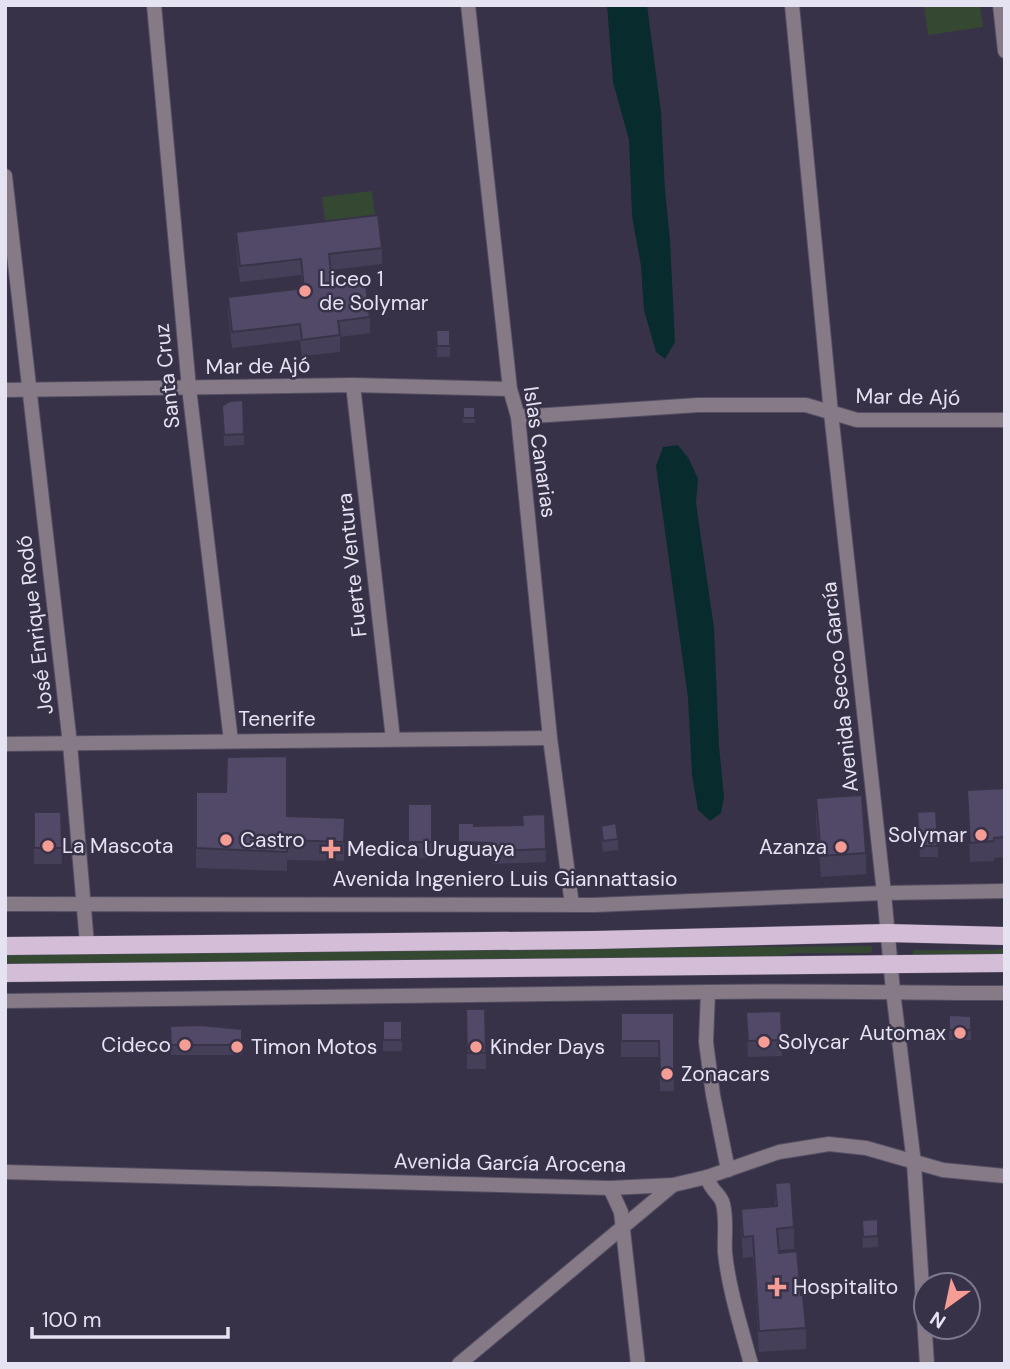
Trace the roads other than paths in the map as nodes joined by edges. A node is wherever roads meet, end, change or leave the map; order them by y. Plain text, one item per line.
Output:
1 (154, 5) edge
2 (468, 5) edge
3 (792, 5) edge
4 (1000, 5) edge
5 (1005, 51) edge
6 (5, 176) edge
7 (353, 385) junction
8 (189, 388) junction
9 (510, 388) junction
10 (5, 390) edge
11 (29, 390) junction
12 (831, 413) junction
13 (518, 416) junction
14 (1005, 419) edge
15 (550, 737) junction
16 (393, 740) junction
17 (231, 741) junction
18 (5, 744) edge
19 (70, 744) junction
20 (1005, 891) edge
21 (884, 893) junction
22 (83, 902) junction
23 (5, 904) edge
24 (572, 905) junction
25 (887, 933) junction
26 (1005, 936) edge
27 (87, 944) junction
28 (5, 946) edge
29 (1005, 963) edge
30 (890, 964) junction
31 (5, 973) edge
32 (892, 991) junction
33 (708, 992) junction
34 (1005, 993) edge
35 (5, 1000) edge
36 (914, 1163) junction
37 (728, 1170) junction
38 (5, 1172) edge
39 (1005, 1176) edge
40 (707, 1177) junction
41 (673, 1185) junction
42 (610, 1188) junction
43 (624, 1226) junction
44 (459, 1364) edge
45 (638, 1364) edge
46 (751, 1364) edge
47 (927, 1364) edge

1 - 8 street, Santa Cruz
2 - 9 street, Islas Canarias
3 - 12 street, Avenida Secco García
4 - 5 street
6 - 11 street, José Enrique Rodó
7 - 8 street, Mar de Ajó
7 - 9 street, Mar de Ajó
7 - 16 street, Fuerte Ventura
8 - 11 street, Mar de Ajó
8 - 17 street, Santa Cruz
9 - 13 street, Islas Canarias
10 - 11 street, Mar de Ajó
11 - 19 street, José Enrique Rodó
12 - 13 street, Mar de Ajó
12 - 14 street, Mar de Ajó
12 - 21 street, Avenida Secco García
13 - 15 street, Islas Canarias
15 - 16 street, Tenerife
15 - 24 street, Islas Canarias
16 - 17 street, Tenerife
17 - 19 street, Tenerife
18 - 19 street, Tenerife
19 - 22 street, José Enrique Rodó
20 - 21 street, Avenida Ingeniero Luis Giannattasio
21 - 24 street, Avenida Ingeniero Luis Giannattasio
21 - 25 street, Avenida Secco García
22 - 23 street, Avenida Ingeniero Luis Giannattasio
22 - 24 street, Avenida Ingeniero Luis Giannattasio
22 - 27 street, José Enrique Rodó
25 - 26 main road
25 - 27 main road
25 - 30 street, Avenida Secco García
27 - 28 main road
29 - 30 main road
30 - 31 main road
30 - 32 street, Avenida Secco García
32 - 33 street
32 - 34 street
32 - 36 street, Avenida Secco García
33 - 35 street
33 - 37 street
36 - 37 street, Avenida García Arocena
36 - 39 street, Avenida García Arocena
36 - 47 street, Avenida Secco García
37 - 40 street, Avenida García Arocena
38 - 42 street, Avenida García Arocena
40 - 41 street, Avenida García Arocena
40 - 46 street
41 - 42 street, Avenida García Arocena
41 - 43 street
42 - 43 street
43 - 44 street
43 - 45 street

